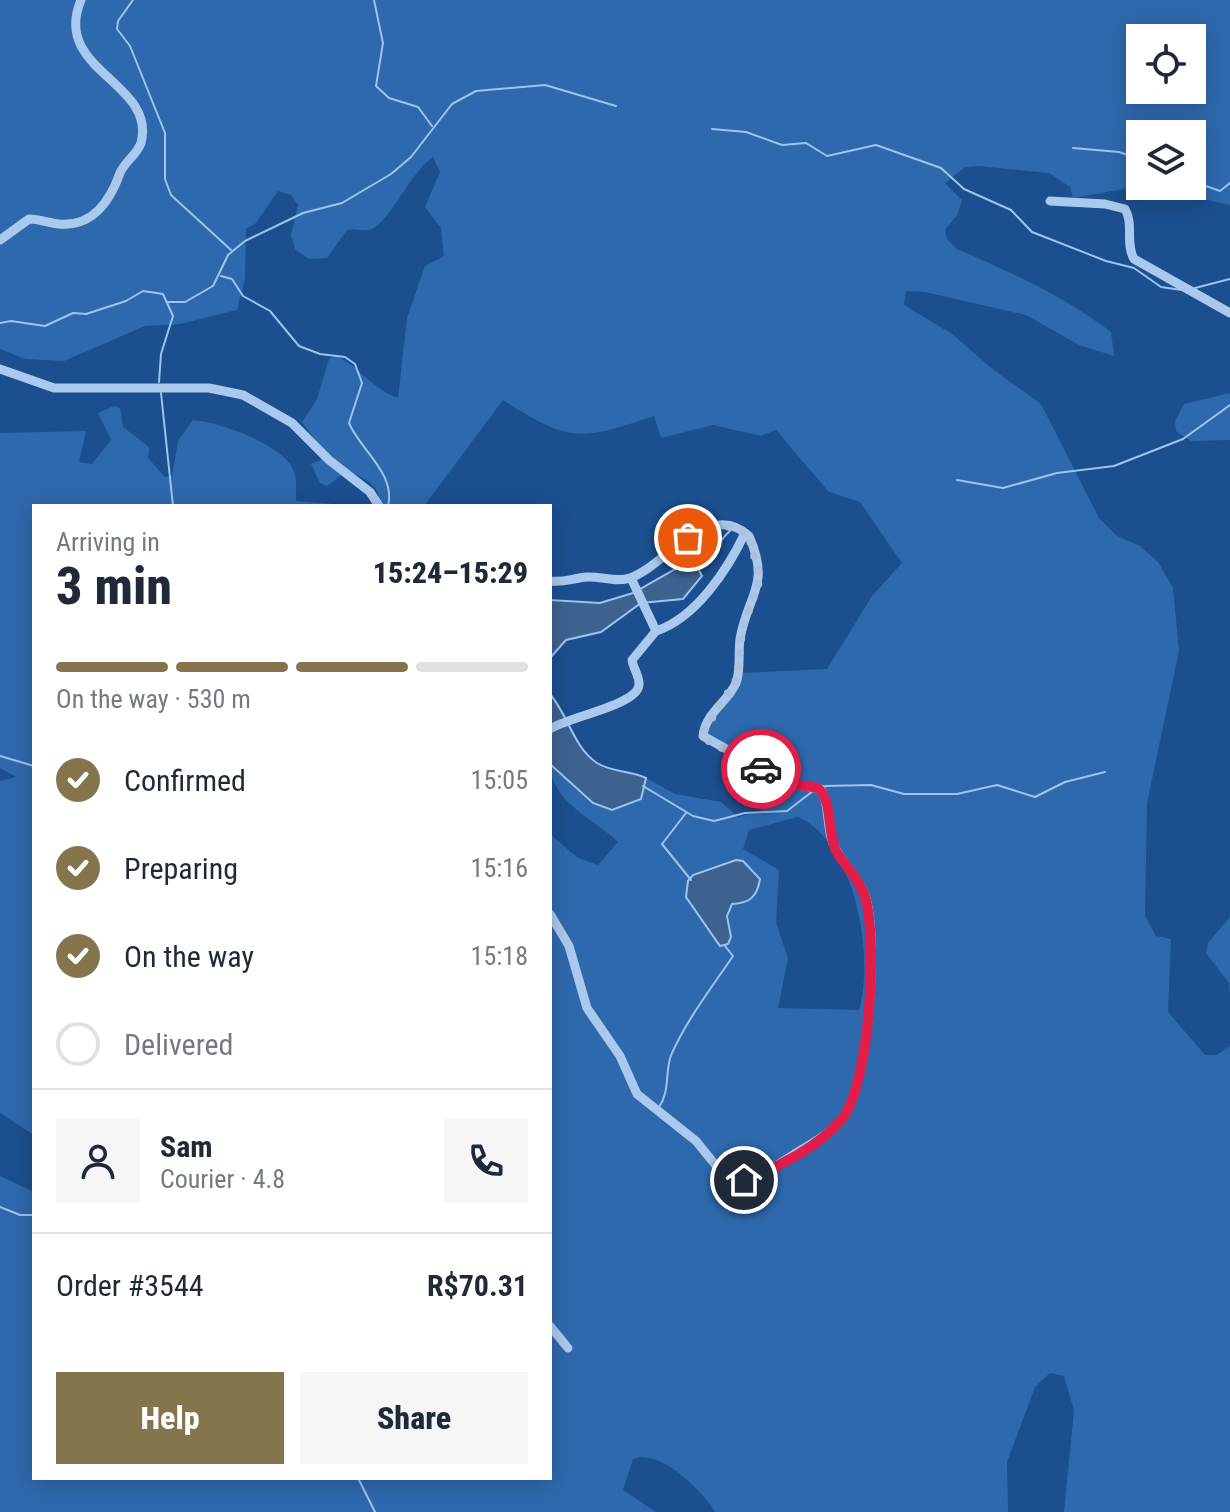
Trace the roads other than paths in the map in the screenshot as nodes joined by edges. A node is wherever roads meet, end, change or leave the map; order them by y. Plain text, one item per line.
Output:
1 (81, 0) edge
2 (1050, 201) dead end
3 (0, 240) edge
4 (1230, 313) edge
5 (0, 369) edge
6 (378, 504) edge
7 (745, 533) junction
8 (631, 578) junction
9 (552, 581) edge
10 (656, 631) junction
11 (552, 728) edge
12 (552, 917) edge
13 (552, 1328) edge
14 (568, 1348) dead end

1 - 3 street
2 - 4 street
5 - 6 street
7 - 8 street
7 - 10 street
7 - 12 street
8 - 9 street
8 - 10 street
10 - 11 street
13 - 14 street

